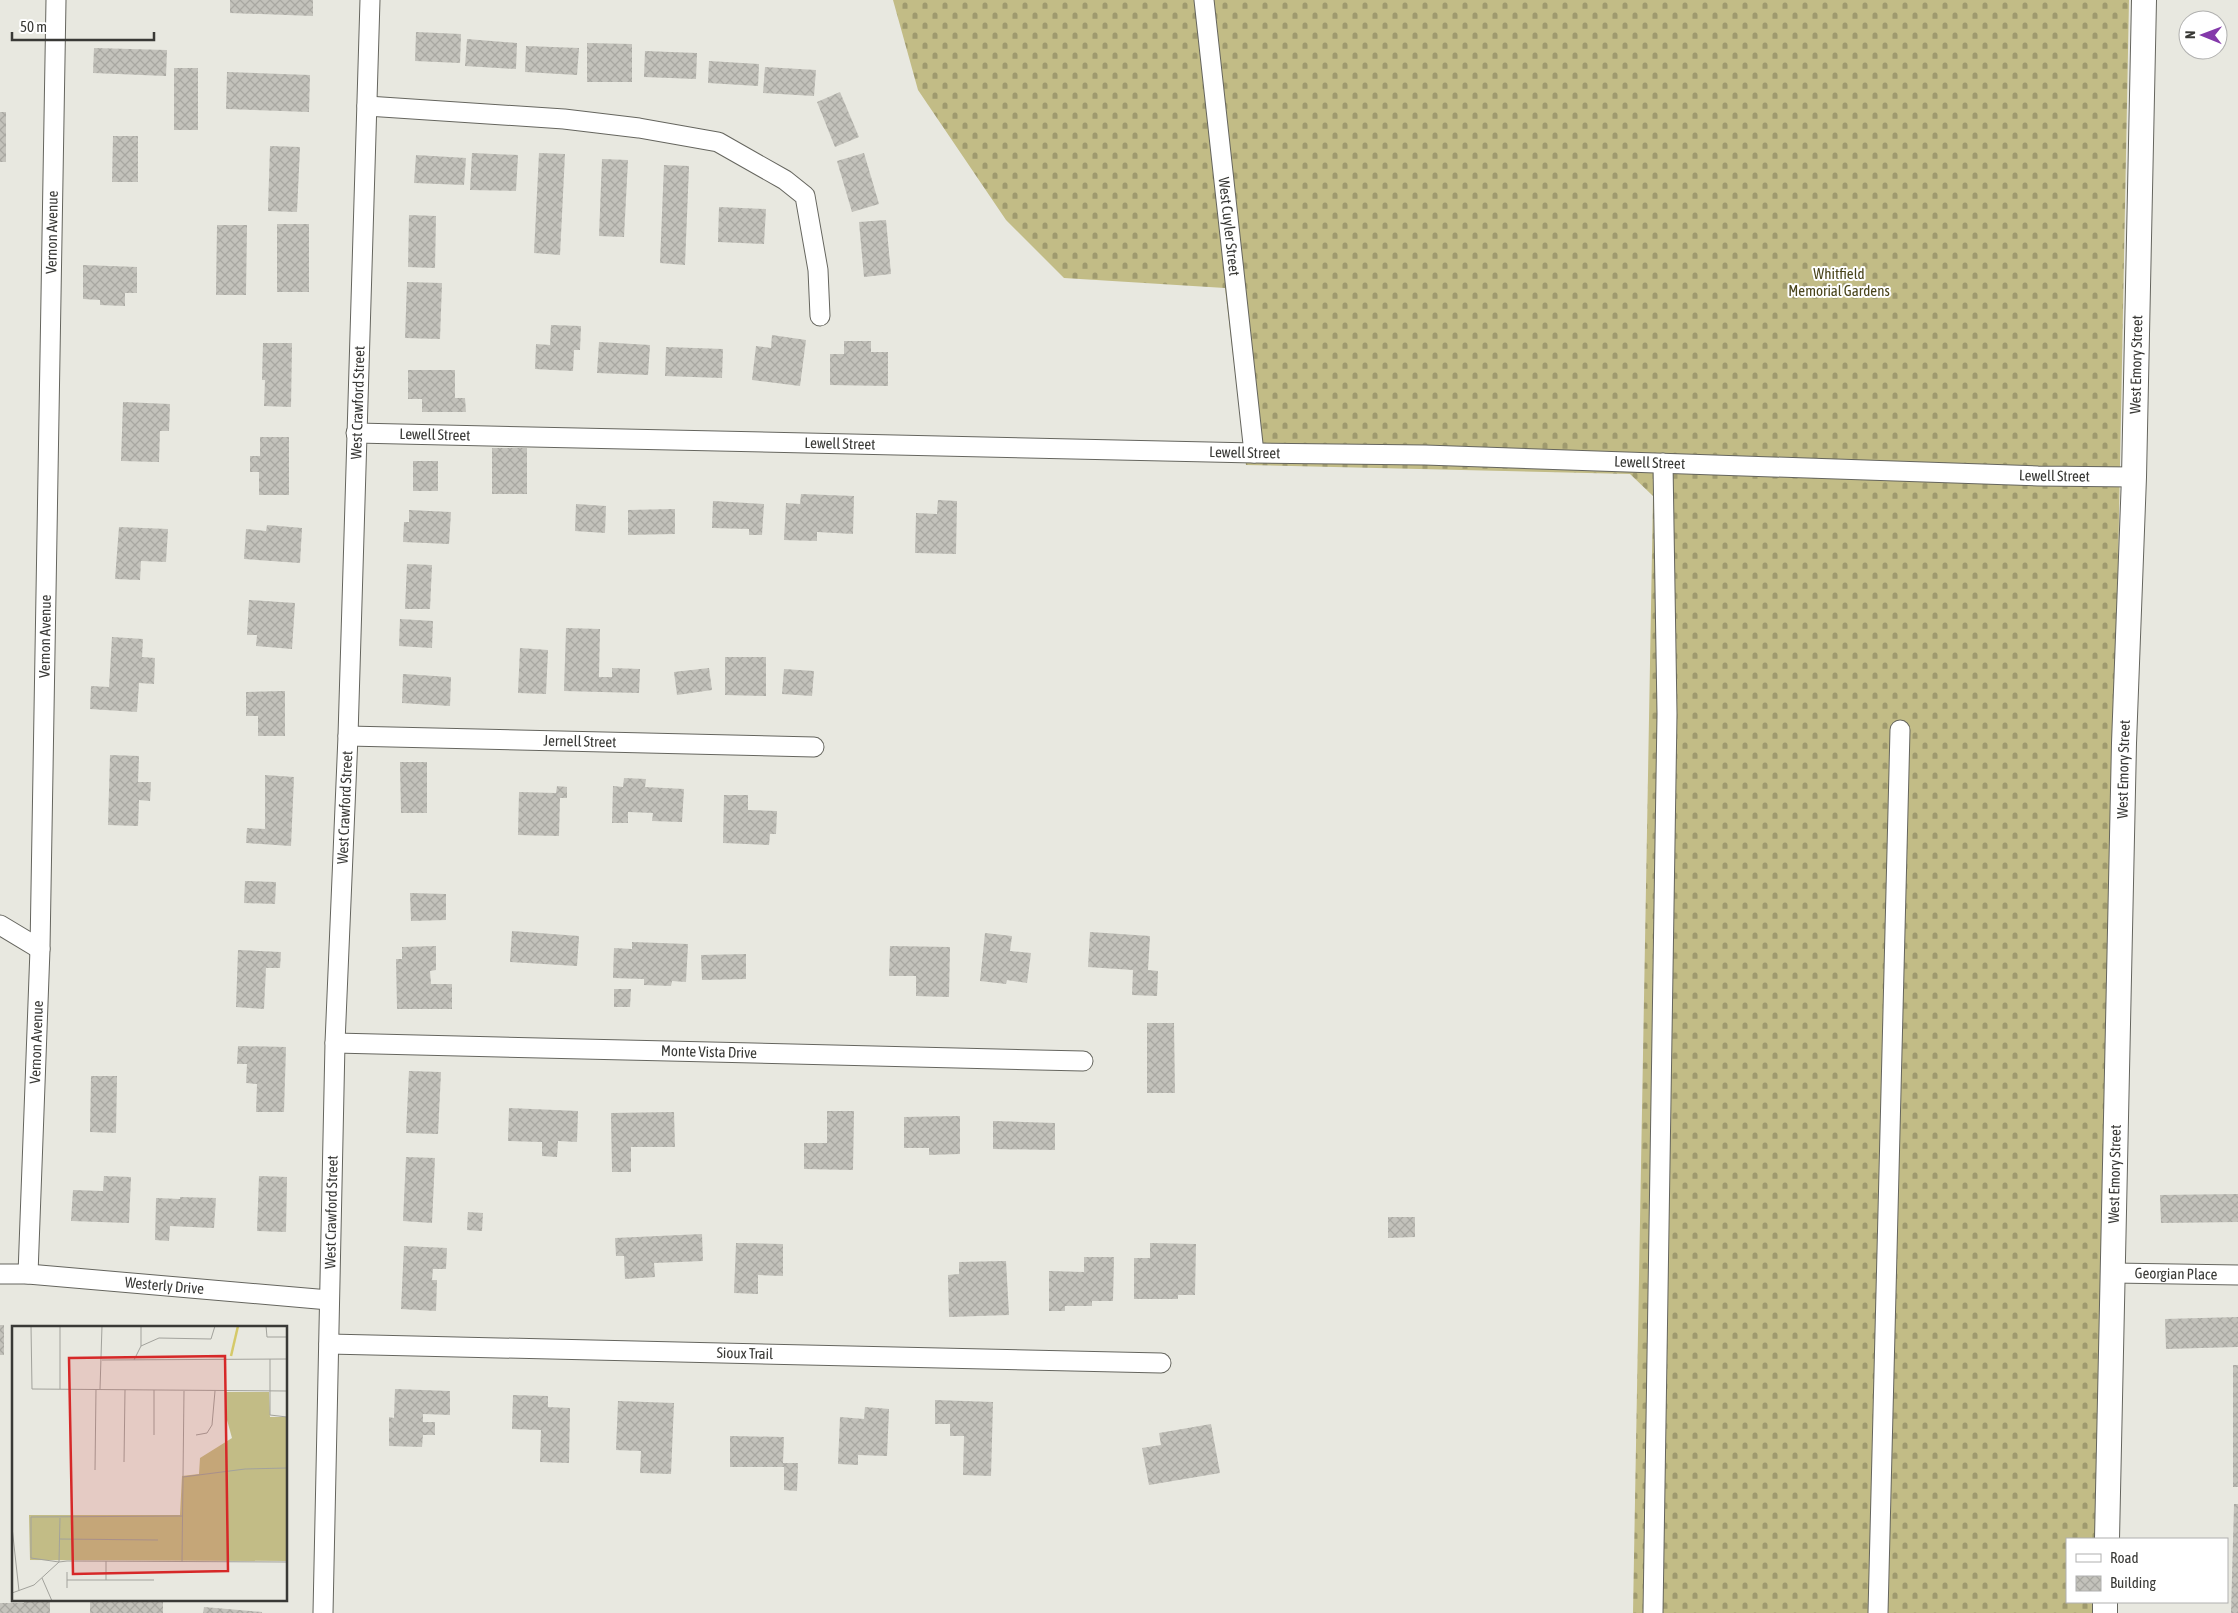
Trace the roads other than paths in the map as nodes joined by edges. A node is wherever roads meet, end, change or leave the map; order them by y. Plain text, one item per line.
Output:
1 (56, 0) edge
2 (370, 0) edge
3 (1204, 0) edge
4 (2144, 0) edge
5 (367, 106) junction
6 (820, 316) dead end
7 (356, 432) junction
8 (1254, 453) junction
9 (1663, 463) junction
10 (2134, 477) junction
11 (1900, 730) dead end
12 (348, 736) junction
13 (814, 747) dead end
14 (0, 926) edge
15 (40, 949) junction
16 (335, 1043) junction
17 (1082, 1062) dead end
18 (2114, 1273) junction
19 (0, 1274) edge
20 (28, 1274) junction
21 (2238, 1275) edge
22 (329, 1300) junction
23 (329, 1344) junction
24 (1161, 1363) dead end
25 (2107, 1538) edge
26 (323, 1613) edge
27 (1652, 1613) edge
28 (1878, 1613) edge

1 - 15 street, Vernon Avenue
2 - 5 street, West Crawford Street
3 - 8 street, West Cuyler Street
4 - 10 street, West Emory Street
5 - 6 street
5 - 7 street, West Crawford Street
7 - 8 street, Lewell Street
7 - 12 street, West Crawford Street
8 - 9 street, Lewell Street
9 - 10 street, Lewell Street
9 - 27 street
10 - 18 street, West Emory Street
11 - 28 street
12 - 13 street, Jernell Street
12 - 16 street, West Crawford Street
14 - 15 street
15 - 20 street, Vernon Avenue
16 - 17 street, Monte Vista Drive
16 - 22 street, West Crawford Street
18 - 21 street, Georgian Place
18 - 25 street, West Emory Street
19 - 20 street, Westerly Drive
20 - 22 street, Westerly Drive
22 - 23 street, West Crawford Street
23 - 24 street, Sioux Trail
23 - 26 street, West Crawford Street

